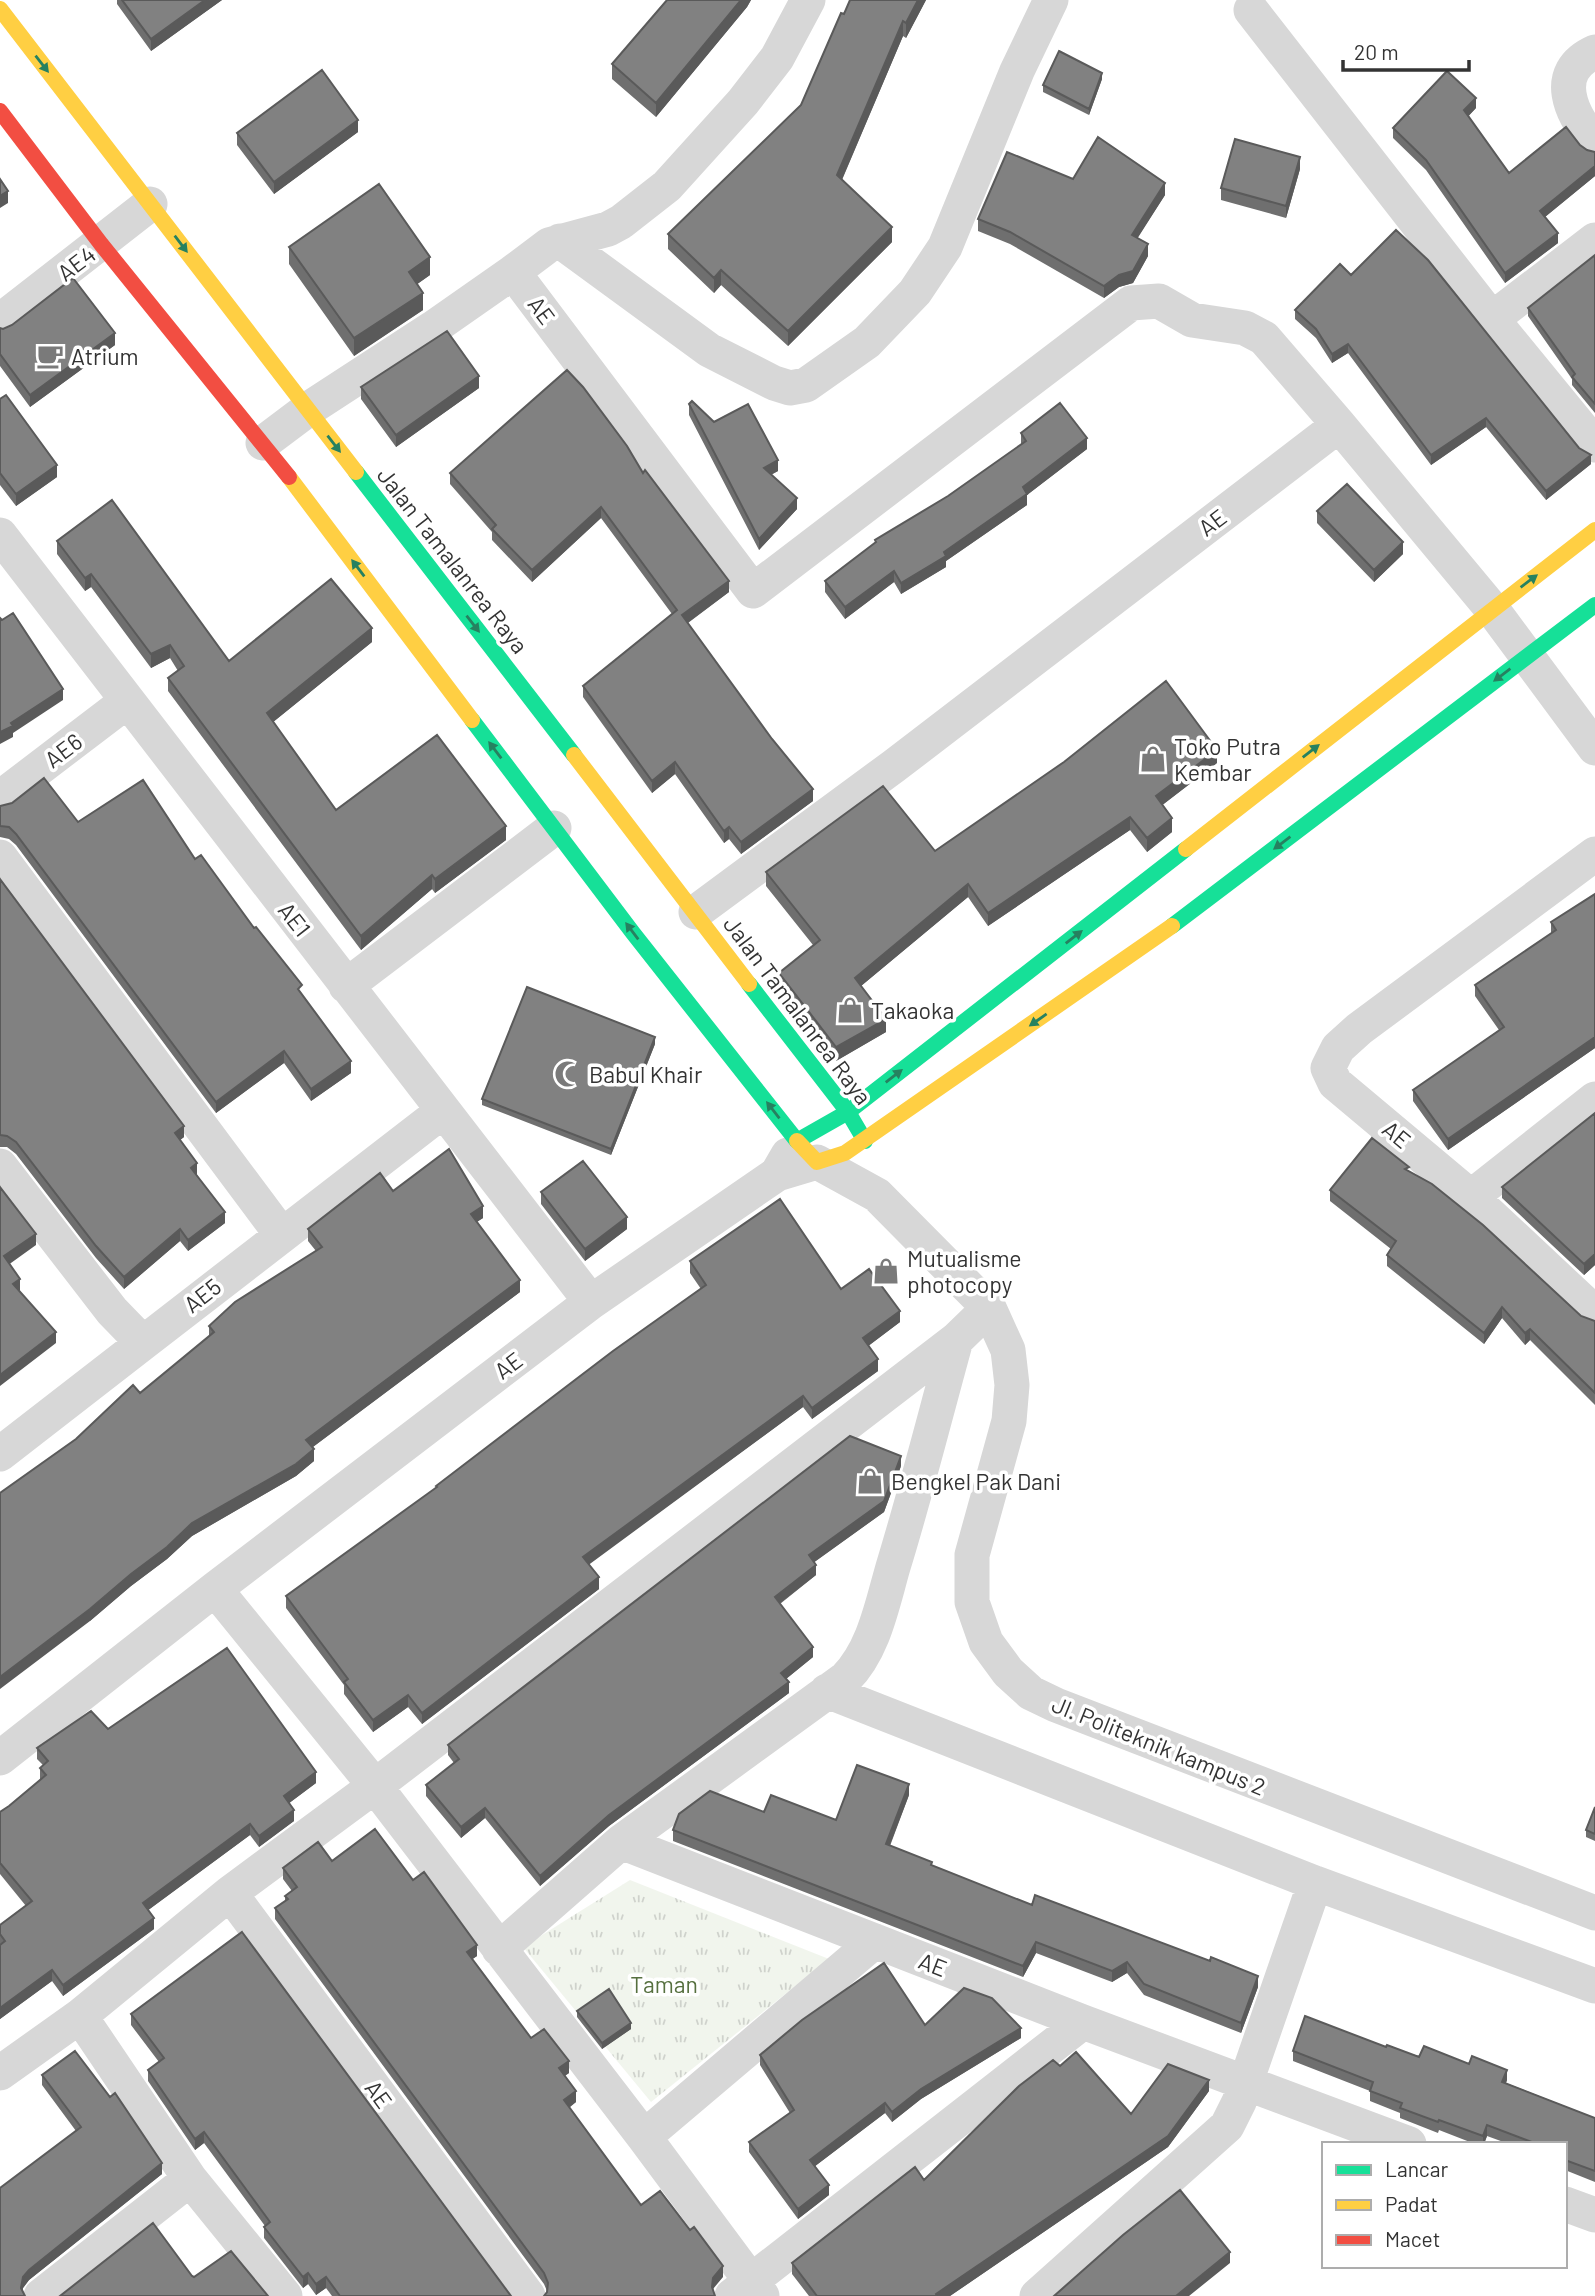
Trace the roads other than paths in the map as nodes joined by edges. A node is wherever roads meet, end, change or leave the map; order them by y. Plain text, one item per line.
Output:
1 (808, 0) edge
2 (1051, 0) edge
3 (0, 9) edge
4 (1251, 10) dead end
5 (1595, 52) edge
6 (0, 111) edge
7 (1595, 142) edge
8 (150, 204) junction
9 (1595, 240) edge
10 (560, 241) junction
11 (101, 244) junction
12 (513, 272) junction
13 (1492, 319) junction
14 (0, 321) edge
15 (307, 410) junction
16 (1339, 425) junction
17 (263, 443) junction
18 (1595, 444) edge
19 (1595, 530) edge
20 (0, 535) edge
21 (1595, 605) edge
22 (1492, 610) junction
23 (1527, 656) junction
24 (127, 702) junction
25 (1595, 748) edge
26 (0, 798) edge
27 (554, 828) junction
28 (1595, 854) edge
29 (0, 857) edge
30 (696, 912) junction
31 (346, 985) junction
32 (1595, 1099) edge
33 (443, 1111) junction
34 (857, 1127) junction
35 (807, 1152) junction
36 (6, 1186) edge
37 (877, 1195) junction
38 (1471, 1197) junction
39 (281, 1234) junction
40 (591, 1302) junction
41 (989, 1308) junction
42 (1595, 1313) edge
43 (956, 1340) junction
44 (143, 1343) junction
45 (0, 1454) edge
46 (215, 1589) junction
47 (827, 1692) junction
48 (0, 1758) edge
49 (374, 1786) junction
50 (621, 1842) junction
51 (1315, 1883) junction
52 (230, 1893) junction
53 (1595, 1913) edge
54 (875, 1941) junction
55 (499, 1949) junction
56 (1595, 1986) edge
57 (80, 2017) junction
58 (1083, 2022) junction
59 (0, 2073) edge
60 (1246, 2081) junction
61 (644, 2137) junction
62 (1404, 2142) edge
63 (190, 2179) junction
64 (1567, 2205) edge
65 (1595, 2215) edge
66 (748, 2291) edge
67 (41, 2296) edge
68 (285, 2296) edge
69 (528, 2296) edge
70 (1037, 2296) edge

1 - 10 street
2 - 10 street
3 -> 8 main road, Jalan Tamalanrea Raya
4 - 13 street
5 - 7 street
6 - 11 main road
8 - 11 street, AE4
8 -> 15 main road, Jalan Tamalanrea Raya
9 - 13 street
10 - 12 street
11 - 14 street, AE4
11 - 17 main road
12 - 15 street, AE
12 - 16 street, AE
13 - 18 street
15 - 17 street, AE
15 -> 30 main road, Jalan Tamalanrea Raya
16 - 22 street
16 - 30 street, AE
27 -> 17 main road
22 -> 19 main road
20 - 24 street, AE1
21 - 23 main road
22 - 23 street
34 -> 22 main road
23 - 25 street
23 -> 34 main road
24 - 26 street, AE6
24 - 31 street, AE1
27 - 31 street
35 -> 27 main road
28 - 38 street, AE
29 - 39 street
30 - 34 main road, Jalan Tamalanrea Raya
31 - 33 street, AE1
32 - 38 street
33 - 39 street, AE5
33 - 40 street, AE1
34 - 35 main road
34 - 35 main road
34 - 37 street
35 - 37 street
35 - 40 street, AE
36 - 44 street
37 - 41 street
38 - 42 street, AE
39 - 44 street, AE5
40 - 46 street, AE
41 - 43 street
41 - 53 street, Jl. Politeknik kampus 2
43 - 47 street
43 - 49 street
44 - 45 street, AE5
46 - 48 street, AE
46 - 49 street
47 - 50 street
47 - 51 street
49 - 52 street
49 - 55 street
50 - 54 street, AE
50 - 55 street
51 - 56 street
51 - 60 street
52 - 57 street
52 - 69 street, AE
54 - 58 street, AE
54 - 61 street
55 - 61 street
57 - 59 street
57 - 63 street
58 - 60 street, AE
58 - 66 street
60 - 62 street, AE
60 - 70 street
61 - 66 street
63 - 67 street
63 - 68 street
64 - 65 street

